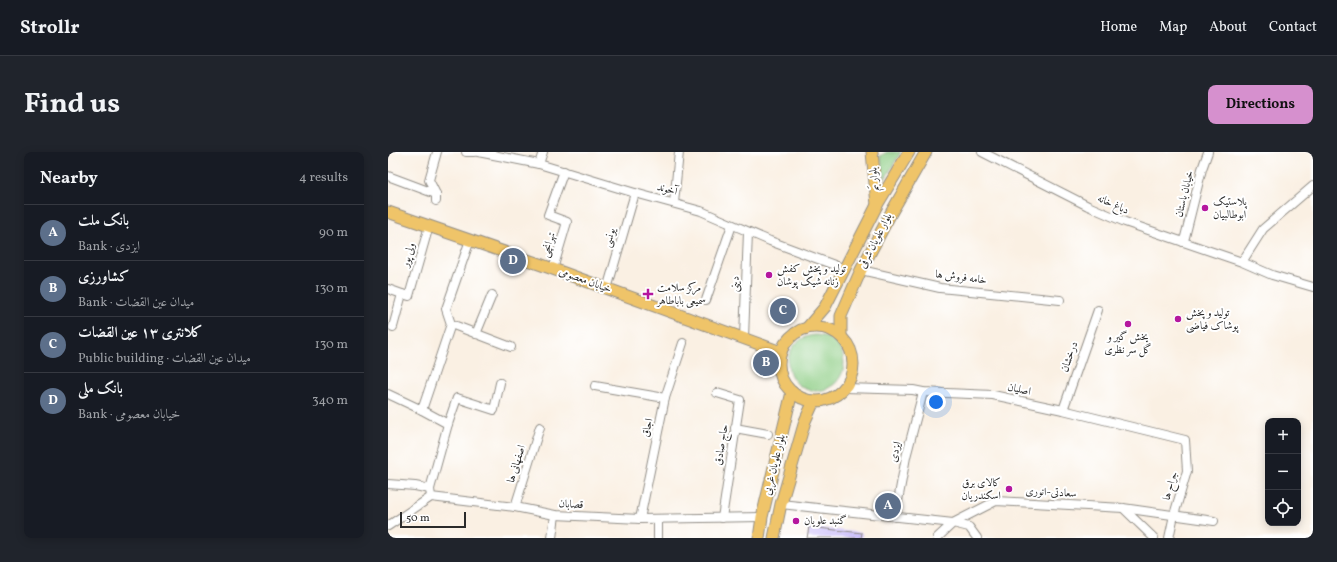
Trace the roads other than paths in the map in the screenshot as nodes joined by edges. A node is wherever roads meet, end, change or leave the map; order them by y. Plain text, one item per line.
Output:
1 (437, 152) edge
2 (466, 152) edge
3 (474, 152) edge
4 (478, 152) edge
5 (542, 152) edge
6 (679, 152) edge
7 (872, 152) edge
8 (909, 152) edge
9 (926, 152) edge
10 (982, 152) edge
11 (1208, 152) edge
12 (539, 164) junction
13 (564, 171) junction
14 (388, 176) edge
15 (1313, 186) edge
16 (635, 193) junction
17 (674, 203) junction
18 (877, 205) junction
19 (388, 212) edge
20 (732, 225) junction
21 (429, 226) junction
22 (748, 232) junction
23 (470, 240) junction
24 (1183, 242) junction
25 (1242, 262) junction
26 (845, 268) junction
27 (552, 269) junction
28 (861, 270) junction
29 (1313, 286) edge
30 (388, 288) edge
31 (607, 288) junction
32 (402, 294) junction
33 (492, 295) dead end
34 (706, 300) dead end
35 (1060, 300) dead end
36 (1098, 310) dead end
37 (451, 324) junction
38 (393, 327) dead end
39 (807, 328) junction
40 (476, 334) junction
41 (840, 335) junction
42 (744, 338) junction
43 (683, 343) dead end
44 (511, 347) dead end
45 (781, 352) junction
46 (500, 383) dead end
47 (595, 386) dead end
48 (845, 388) junction
49 (792, 392) junction
50 (923, 392) junction
51 (717, 393) dead end
52 (388, 394) edge
53 (665, 398) junction
54 (814, 401) junction
55 (422, 410) junction
56 (1063, 410) junction
57 (448, 424) junction
58 (540, 426) dead end
59 (735, 428) junction
60 (768, 434) dead end
61 (1185, 440) joint
62 (388, 484) edge
63 (430, 493) junction
64 (781, 504) junction
65 (515, 507) junction
66 (1123, 508) junction
67 (555, 515) junction
68 (1174, 515) junction
69 (762, 517) junction
70 (895, 517) junction
71 (722, 518) junction
72 (640, 519) junction
73 (658, 519) junction
74 (1214, 521) dead end
75 (953, 524) junction
76 (388, 526) edge
77 (552, 538) edge
78 (658, 538) edge
79 (759, 538) edge
80 (774, 538) edge
81 (937, 538) edge
82 (978, 538) edge
83 (1154, 538) edge
84 (1169, 538) edge

1 - 14 street
2 - 3 street
4 - 12 street, آخوند
5 - 12 street
6 - 17 street
7 - 18 main road, بلوار بَم
8 - 18 main road, بلوار علویان شرقی
9 - 28 main road, بلوار علویان شرقی
10 - 24 street, دباغ خانه
11 - 24 street, خیابان باستان
12 - 13 street, آخوند
13 - 16 street, آخوند
13 - 27 street, تهرانچی
15 - 25 street
16 - 17 street, آخوند
16 - 31 street, یونسی
17 - 20 street, آخوند
18 - 26 main road, بلوار علویان شرقی
19 - 21 main road, خیابان معصومی
20 - 22 street, آخوند
20 - 34 street
21 - 23 main road, خیابان معصومی
21 - 32 street, ولی پور
22 - 26 street, آخوند
22 - 42 street, دینی
23 - 27 main road, خیابان معصومی
23 - 37 street
24 - 25 street, دباغ خانه
25 - 29 street, دباغ خانه
26 - 39 main road, بلوار علویان شرقی
27 - 31 main road, خیابان معصومی
28 - 35 street, خامه فروش ها
28 - 41 main road, بلوار علویان شرقی
30 - 32 street
31 - 42 main road, خیابان معصومی
32 - 38 street
33 - 40 street
36 - 56 street, درخشان
37 - 40 street
37 - 55 street
39 - 41 main road
39 - 45 main road
40 - 44 street
41 - 48 main road
42 - 45 main road, خیابان معصومی
43 - 53 street, اجاق
45 - 49 main road
46 - 57 street
47 - 53 street
48 - 50 street, اصلیان
48 - 54 main road
49 - 54 main road
49 - 69 main road, بلوار علویان غربی
50 - 56 street, اصلیان
50 - 70 street, ایزدی
51 - 59 street, حاج صادق
52 - 55 street
53 - 72 street, اجاق
54 - 64 main road, بلوار علویان غربی
55 - 57 street
56 - 61 street, اصلیان
57 - 63 street
58 - 65 street, اصفهانی ها
59 - 60 street
59 - 71 street, حاج صادق
61 - 68 street, جراح ها
62 - 63 street, قصابان
63 - 65 street, قصابان
63 - 76 street
64 - 70 street
64 - 80 main road, بلوار علویان غربی
65 - 67 street, قصابان
66 - 68 street, سعادتی-انوری
66 - 75 street, سعادتی-انوری
66 - 83 street
67 - 72 street, قصابان
67 - 77 street
68 - 74 street, سعادتی-انوری
68 - 84 street, جراح ها
69 - 71 street, قصابان
69 - 79 main road, بلوار علویان غربی
70 - 75 street
71 - 73 street, قصابان
72 - 73 street, قصابان
73 - 78 street
75 - 81 street, سعادتی-انوری
75 - 82 street

